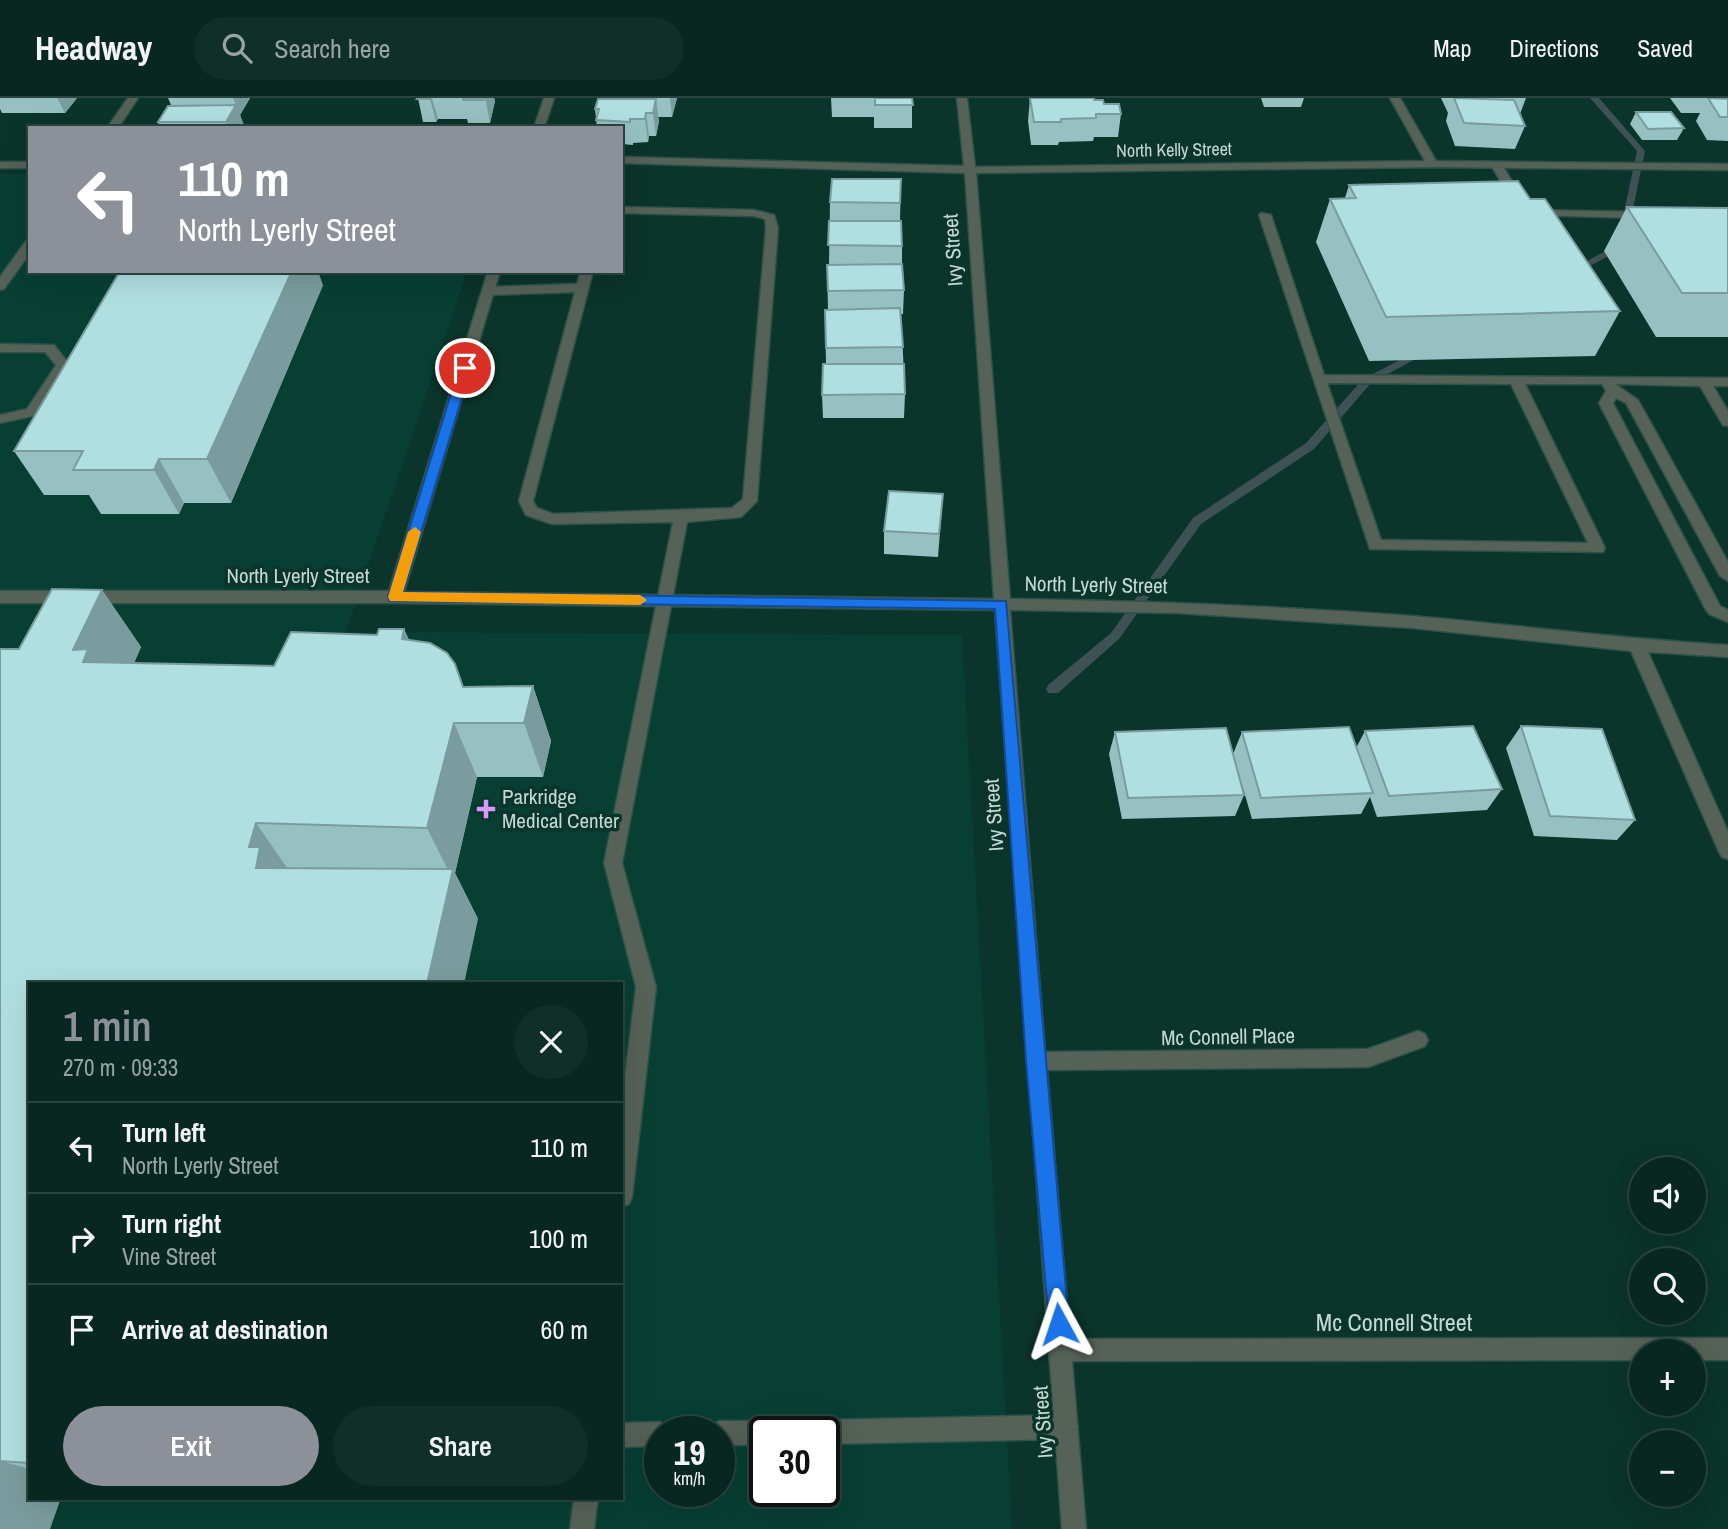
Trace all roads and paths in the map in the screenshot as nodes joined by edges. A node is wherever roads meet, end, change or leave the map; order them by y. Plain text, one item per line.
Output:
1 (133, 98) edge
2 (549, 98) edge
3 (962, 98) edge
4 (1395, 98) edge
5 (113, 126) edge
6 (540, 126) edge
7 (623, 160) edge
8 (1432, 164) junction
9 (0, 165) edge
10 (28, 165) edge
11 (1497, 165) junction
12 (1728, 167) edge
13 (970, 170) junction
14 (623, 210) edge
15 (1512, 213) edge
16 (1525, 213) junction
17 (1265, 215) dead end
18 (1661, 215) edge
19 (28, 247) edge
20 (493, 273) edge
21 (586, 273) edge
22 (0, 286) edge
23 (582, 288) junction
24 (488, 291) junction
25 (0, 348) edge
26 (1319, 379) junction
27 (1516, 380) junction
28 (1704, 382) junction
29 (1728, 382) edge
30 (1609, 385) junction
31 (0, 419) edge
32 (1728, 422) edge
33 (681, 517) junction
34 (1728, 576) edge
35 (0, 597) edge
36 (395, 597) junction
37 (665, 600) junction
38 (1001, 604) junction
39 (1728, 616) edge
40 (1637, 646) junction
41 (1728, 651) edge
42 (1728, 852) edge
43 (1418, 1040) dead end
44 (1035, 1061) junction
45 (623, 1180) edge
46 (1728, 1349) edge
47 (1061, 1350) junction
48 (1066, 1427) junction
49 (840, 1432) edge
50 (644, 1434) edge
51 (623, 1435) edge
52 (586, 1500) edge
53 (582, 1529) edge
54 (1074, 1529) edge

1 - 5 street
2 - 6 street
3 - 13 street, Ivy Street
4 - 8 street
7 - 13 street, North Kelly Street
8 - 11 street, North Kelly Street
8 - 13 street, North Kelly Street
9 - 10 street
11 - 12 street, North Kelly Street
11 - 16 street
13 - 38 street, Ivy Street
14 - 33 street
15 - 16 street
16 - 18 street
17 - 26 street
19 - 22 street
20 - 24 street
21 - 23 street
23 - 24 street
23 - 33 street
24 - 36 street
25 - 31 street
26 - 27 street
26 - 27 street
27 - 30 street
28 - 29 street
28 - 30 street
28 - 32 street
30 - 34 street
30 - 39 street
33 - 37 street
35 - 36 street, North Lyerly Street
36 - 37 street, North Lyerly Street
37 - 38 street, North Lyerly Street
37 - 45 street
38 - 40 street, North Lyerly Street
38 - 44 street, Ivy Street
40 - 41 street, North Lyerly Street
40 - 42 street
43 - 44 street, Mc Connell Place
44 - 47 street, Ivy Street
46 - 47 street, Mc Connell Street
47 - 48 street, Ivy Street
48 - 49 street
48 - 54 street, Ivy Street
50 - 51 street
52 - 53 street

